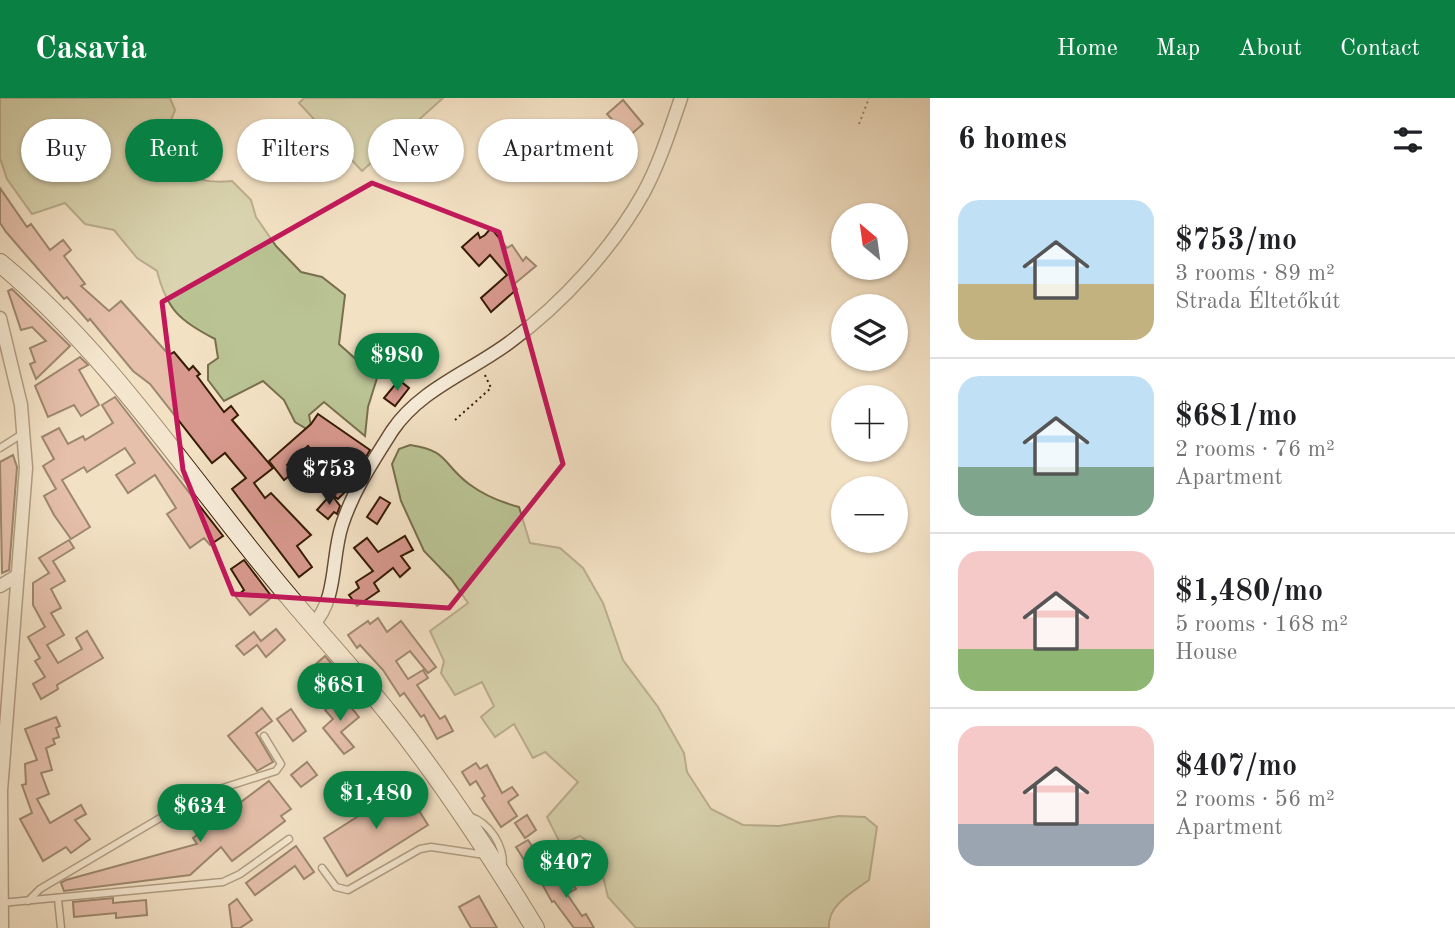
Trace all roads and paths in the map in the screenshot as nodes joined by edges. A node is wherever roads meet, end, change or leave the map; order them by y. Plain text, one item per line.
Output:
1 (681, 98) edge
2 (869, 98) edge
3 (859, 124) dead end
4 (0, 263) edge
5 (0, 321) edge
6 (479, 362) junction
7 (455, 420) dead end
8 (25, 432) junction
9 (0, 448) edge
10 (17, 576) junction
11 (0, 586) edge
12 (313, 625) junction
13 (264, 736) dead end
14 (464, 814) junction
15 (289, 839) dead end
16 (490, 856) junction
17 (322, 868) dead end
18 (503, 875) junction
19 (58, 899) junction
20 (28, 901) junction
21 (1, 903) edge
22 (2, 928) edge
23 (61, 928) edge
24 (535, 928) edge

1 - 6 street
2 - 3 path
4 - 12 main road
5 - 8 street
6 - 7 path
6 - 12 street
8 - 9 lane
8 - 10 street
10 - 11 street
10 - 21 street
12 - 14 main road
13 - 20 lane
14 - 16 main road
14 - 18 lane
15 - 19 lane
16 - 17 lane
16 - 18 main road
18 - 24 main road
19 - 20 lane
19 - 23 lane
20 - 21 lane
21 - 22 street

